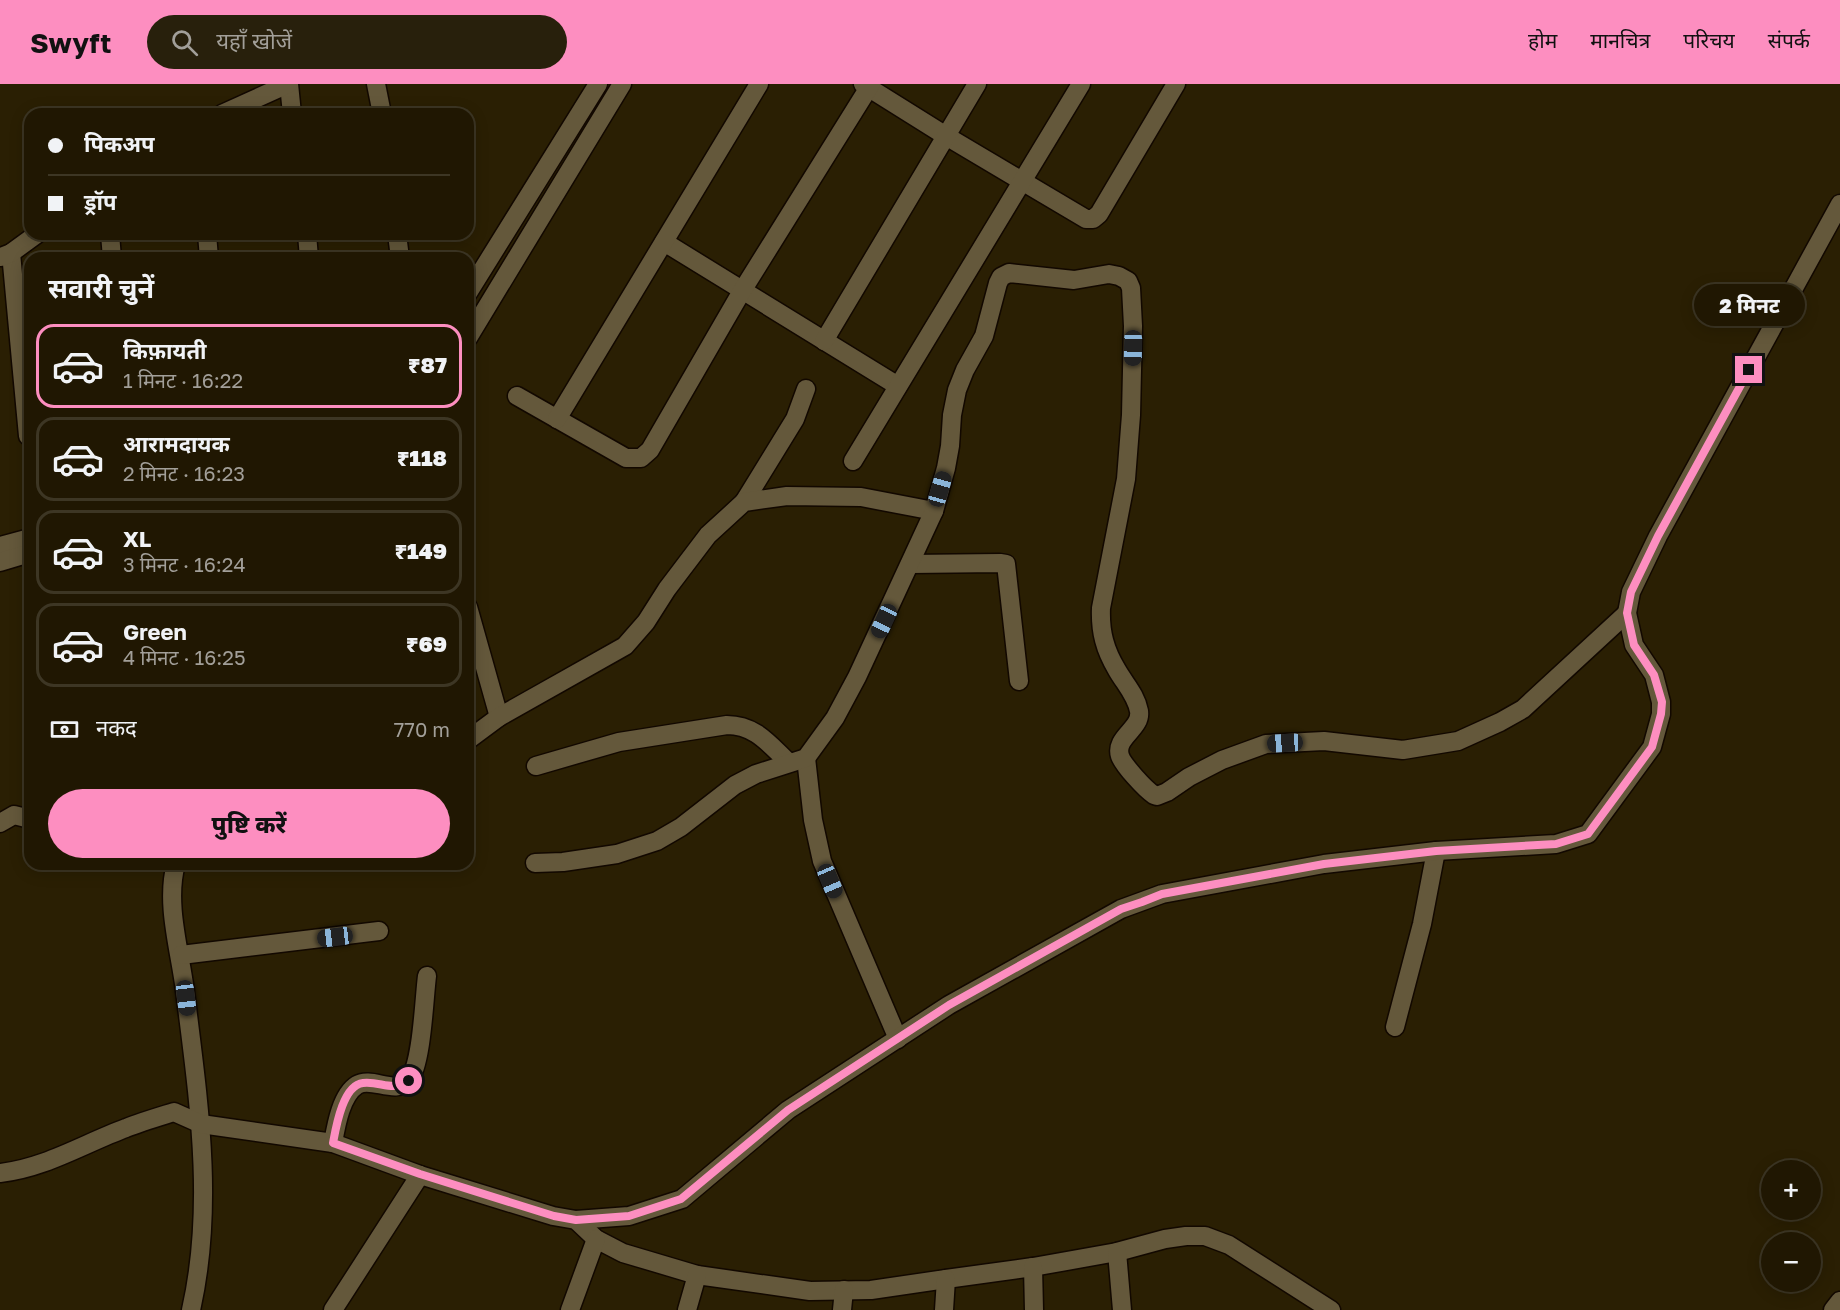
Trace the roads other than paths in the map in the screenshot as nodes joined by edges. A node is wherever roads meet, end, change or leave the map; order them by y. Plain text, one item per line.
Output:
1 (288, 84) edge
2 (376, 84) edge
3 (598, 84) edge
4 (622, 84) edge
5 (759, 84) edge
6 (977, 84) edge
7 (1081, 84) edge
8 (1176, 84) edge
9 (868, 85) edge
10 (235, 108) edge
11 (291, 108) edge
12 (381, 108) edge
13 (946, 136) junction
14 (1023, 181) junction
15 (1840, 204) edge
16 (28, 240) edge
17 (664, 242) junction
18 (6, 255) edge
19 (474, 283) edge
20 (742, 291) junction
21 (474, 328) edge
22 (824, 341) junction
23 (898, 386) junction
24 (806, 389) dead end
25 (517, 396) dead end
26 (24, 403) edge
27 (558, 419) junction
28 (853, 461) dead end
29 (744, 502) junction
30 (934, 511) junction
31 (24, 540) edge
32 (0, 546) edge
33 (24, 555) edge
34 (0, 562) edge
35 (910, 564) junction
36 (1627, 613) junction
37 (474, 640) edge
38 (1019, 681) dead end
39 (499, 717) junction
40 (474, 736) edge
41 (797, 760) junction
42 (536, 766) dead end
43 (24, 818) edge
44 (0, 822) edge
45 (1436, 851) junction
46 (535, 863) dead end
47 (174, 870) edge
48 (380, 931) dead end
49 (181, 955) junction
50 (427, 976) dead end
51 (1395, 1027) dead end
52 (897, 1039) junction
53 (201, 1124) junction
54 (333, 1143) junction
55 (0, 1173) edge
56 (420, 1174) junction
57 (576, 1220) junction
58 (596, 1239) junction
59 (1117, 1252) junction
60 (1033, 1267) junction
61 (697, 1275) junction
62 (946, 1280) junction
63 (844, 1290) junction
64 (1840, 1301) edge
65 (191, 1310) edge
66 (333, 1310) edge
67 (570, 1310) edge
68 (687, 1310) edge
69 (842, 1310) edge
70 (944, 1310) edge
71 (1034, 1310) edge
72 (1122, 1310) edge
73 (1331, 1310) edge
74 (1833, 1310) edge

1 - 10 street
1 - 11 street
2 - 12 street
3 - 19 street
4 - 21 street
5 - 17 street
6 - 13 street
7 - 14 street
8 - 14 street
9 - 13 street
9 - 20 street
13 - 14 street
13 - 22 street
14 - 23 street
15 - 36 street
16 - 18 street
17 - 20 street
17 - 27 street
18 - 26 street
20 - 22 street
20 - 27 street
22 - 23 street
23 - 28 street
24 - 29 street
25 - 27 street
29 - 30 street
29 - 39 street
30 - 35 street
30 - 36 street
31 - 32 street
33 - 34 street
35 - 38 street
35 - 41 street
36 - 45 street
37 - 39 street
39 - 40 street
41 - 42 street
41 - 46 street
41 - 52 street
43 - 44 street
45 - 51 street
45 - 52 street
47 - 49 street
48 - 49 street
49 - 53 street
50 - 54 street
52 - 57 street
53 - 54 street
53 - 55 street
53 - 65 street
54 - 56 street
56 - 57 street
56 - 66 street
57 - 58 street
58 - 61 street
58 - 67 street
59 - 60 street
59 - 72 street
59 - 73 street
60 - 62 street
60 - 71 street
61 - 63 street
61 - 68 street
62 - 63 street
62 - 70 street
63 - 69 street
64 - 74 street

